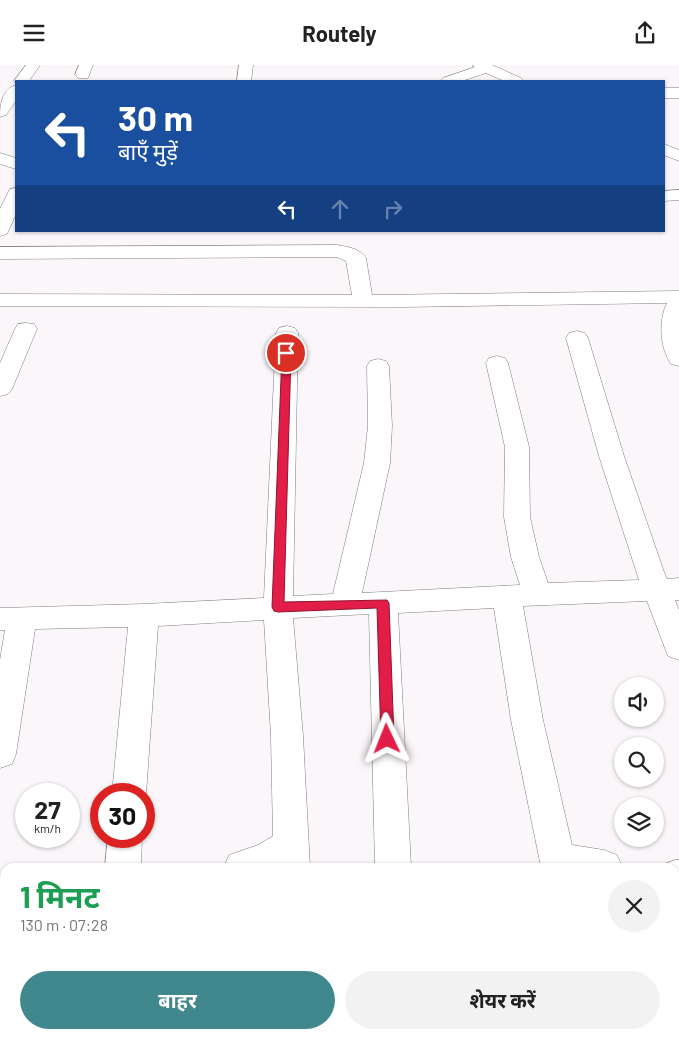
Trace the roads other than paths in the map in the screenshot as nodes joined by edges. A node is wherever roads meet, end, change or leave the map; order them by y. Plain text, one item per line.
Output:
1 (33, 65) edge
2 (246, 65) edge
3 (484, 67) edge
4 (23, 80) edge
5 (244, 80) edge
6 (451, 80) edge
7 (514, 80) edge
8 (15, 90) edge
9 (665, 93) edge
10 (679, 93) edge
11 (0, 112) edge
12 (665, 150) edge
13 (679, 157) edge
14 (0, 158) edge
15 (15, 164) edge
16 (679, 195) edge
17 (665, 196) edge
18 (15, 201) edge
19 (0, 230) edge
20 (186, 232) edge
21 (182, 251) junction
22 (0, 253) edge
23 (679, 299) edge
24 (0, 300) edge
25 (363, 301) junction
26 (26, 329) dead end
27 (287, 333) dead end
28 (577, 338) dead end
29 (679, 359) edge
30 (497, 363) dead end
31 (378, 366) dead end
32 (0, 389) edge
33 (667, 590) edge
34 (522, 595) junction
35 (383, 603) junction
36 (345, 605) junction
37 (278, 607) junction
38 (144, 615) junction
39 (11, 619) edge
40 (679, 648) edge
41 (0, 754) edge
42 (130, 783) edge
43 (124, 848) edge
44 (292, 856) edge
45 (123, 863) edge
46 (254, 863) edge
47 (393, 863) edge
48 (558, 863) edge

1 - 4 street
2 - 5 street
3 - 6 street
3 - 7 street
8 - 11 street
9 - 10 street
12 - 13 street
14 - 15 street
16 - 17 street
18 - 19 street
20 - 21 street
21 - 22 street
21 - 25 street
23 - 25 street
23 - 29 street
24 - 25 street
26 - 32 street
27 - 37 street
28 - 33 street
30 - 34 street
31 - 36 street
33 - 34 street
33 - 40 street
34 - 35 street
34 - 48 street
35 - 36 street
35 - 47 street
36 - 37 street
37 - 38 street
37 - 44 street
38 - 39 street
38 - 42 street
39 - 41 street
43 - 45 street
44 - 46 street

